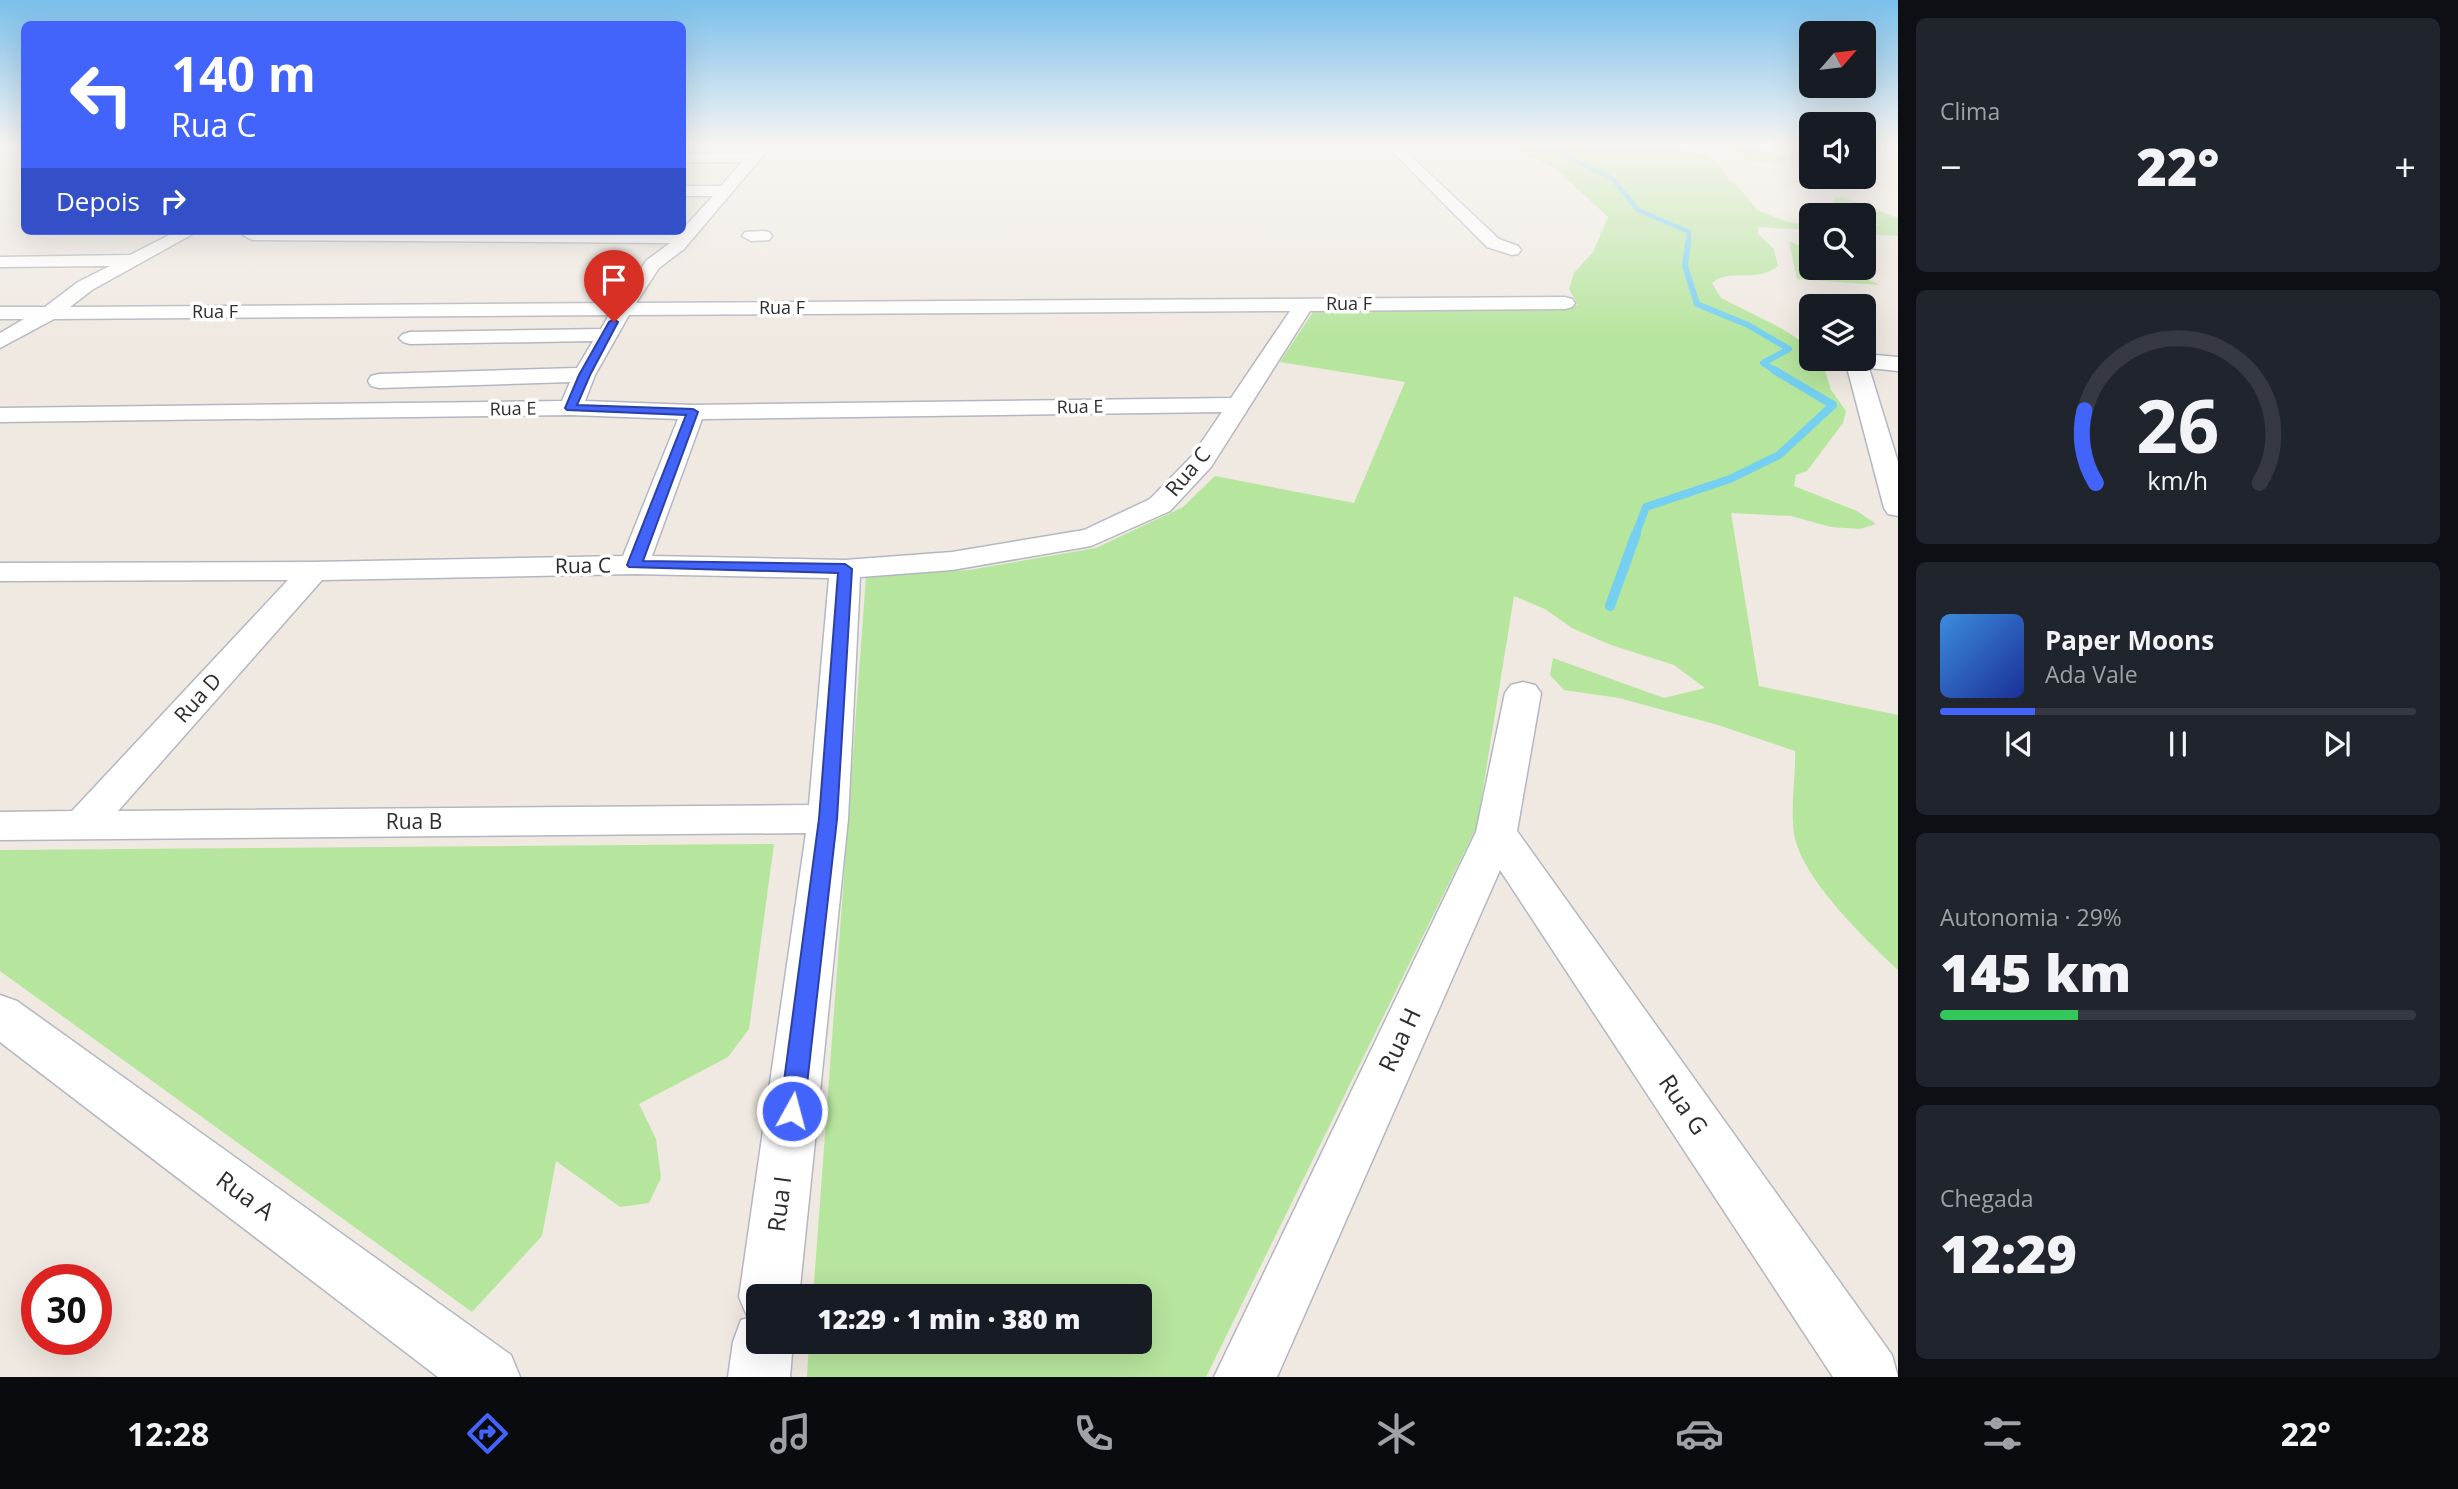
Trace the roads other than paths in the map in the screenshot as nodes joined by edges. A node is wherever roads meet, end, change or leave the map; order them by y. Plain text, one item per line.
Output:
1 (710, 209) edge
2 (1458, 209) edge
3 (182, 235) edge
4 (252, 235) dead end
5 (686, 235) edge
6 (686, 235) edge
7 (683, 238) junction
8 (1512, 250) dead end
9 (135, 260) junction
10 (0, 262) edge
11 (637, 284) junction
12 (610, 285) dead end
13 (1565, 303) dead end
14 (1304, 304) junction
15 (622, 309) junction
16 (0, 313) edge
17 (49, 313) junction
18 (606, 335) junction
19 (410, 338) dead end
20 (0, 342) edge
21 (1876, 362) edge
22 (1898, 364) edge
23 (1859, 371) edge
24 (584, 375) junction
25 (379, 381) dead end
26 (1237, 405) junction
27 (571, 408) junction
28 (693, 412) junction
29 (4, 418) edge
30 (1898, 508) edge
31 (634, 565) junction
32 (845, 569) junction
33 (313, 571) junction
34 (0, 572) edge
35 (1522, 694) dead end
36 (828, 819) junction
37 (84, 824) junction
38 (0, 826) edge
39 (1496, 832) junction
40 (0, 1015) edge
41 (771, 1284) edge
42 (761, 1354) edge
43 (489, 1377) edge
44 (758, 1377) edge
45 (1245, 1377) edge
46 (1870, 1377) edge

1 - 6 street
2 - 8 street
3 - 9 street
4 - 7 street
5 - 7 street
7 - 11 street
9 - 10 street
9 - 17 street
11 - 12 street
11 - 15 street
13 - 14 street, Rua F
14 - 15 street, Rua F
14 - 26 street, Rua C
15 - 17 street, Rua F
15 - 18 street
16 - 17 street, Rua F
17 - 20 street
18 - 19 street
18 - 24 street
21 - 22 street
23 - 30 street
24 - 25 street
24 - 27 street
26 - 28 street, Rua E
26 - 32 street, Rua C
27 - 28 street, Rua E
27 - 29 street, Rua E
28 - 31 street
31 - 32 street, Rua C
31 - 33 street, Rua C
32 - 36 street, Rua I
33 - 34 street, Rua C
33 - 37 street, Rua D
35 - 39 street, Rua H
36 - 37 street, Rua B
36 - 41 street, Rua I
37 - 38 street, Rua B
39 - 45 street, Rua H
39 - 46 street, Rua G
40 - 43 street, Rua A
42 - 44 street

